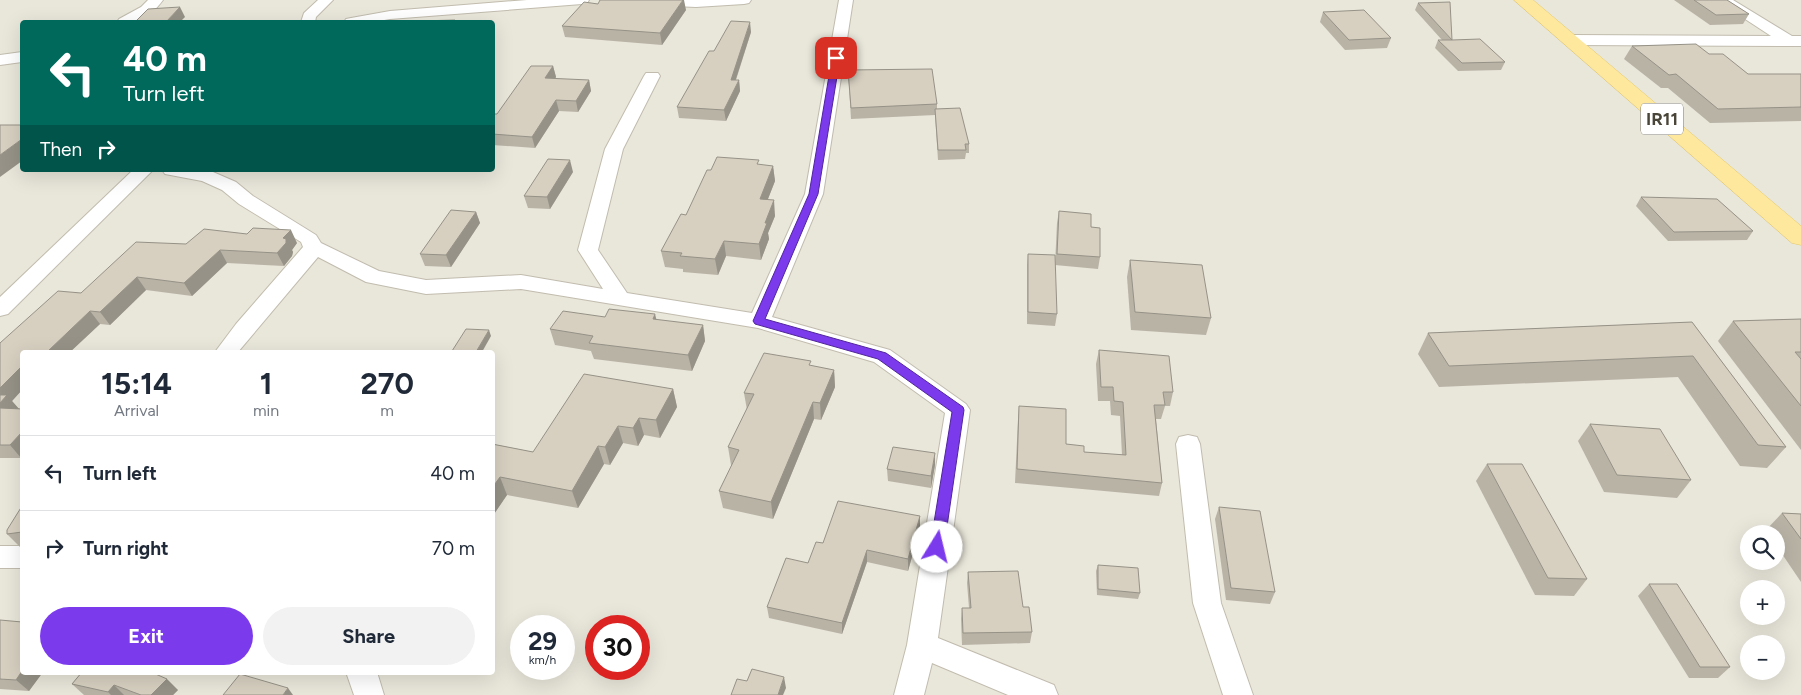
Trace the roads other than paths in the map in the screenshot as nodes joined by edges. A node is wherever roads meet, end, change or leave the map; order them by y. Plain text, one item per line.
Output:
1 (156, 0) edge
2 (326, 0) edge
3 (582, 0) edge
4 (627, 0) edge
5 (744, 0) edge
6 (846, 0) edge
7 (1523, 0) edge
8 (1723, 0) edge
9 (128, 20) edge
10 (309, 20) edge
11 (362, 20) edge
12 (1572, 40) junction
13 (1794, 40) edge
14 (1801, 46) edge
15 (20, 57) edge
16 (0, 60) edge
17 (652, 76) dead end
18 (142, 172) edge
19 (183, 172) edge
20 (1801, 238) edge
21 (313, 247) junction
22 (621, 299) junction
23 (3, 303) edge
24 (759, 321) junction
25 (228, 350) edge
26 (1188, 444) dead end
27 (0, 557) edge
28 (20, 557) edge
29 (922, 646) junction
30 (363, 675) edge
31 (369, 695) edge
32 (909, 695) edge
33 (1043, 695) edge
34 (1238, 695) edge

1 - 9 street
2 - 10 street
3 - 11 street
4 - 5 street
6 - 24 street
7 - 12 main road, IR11
8 - 13 street
12 - 13 street
12 - 20 main road, IR11
13 - 14 street
15 - 16 street
17 - 22 street
18 - 23 street
19 - 21 street
21 - 22 street
21 - 25 street
22 - 24 street
24 - 29 street
26 - 34 street
27 - 28 street
29 - 32 street
29 - 33 street
30 - 31 street

